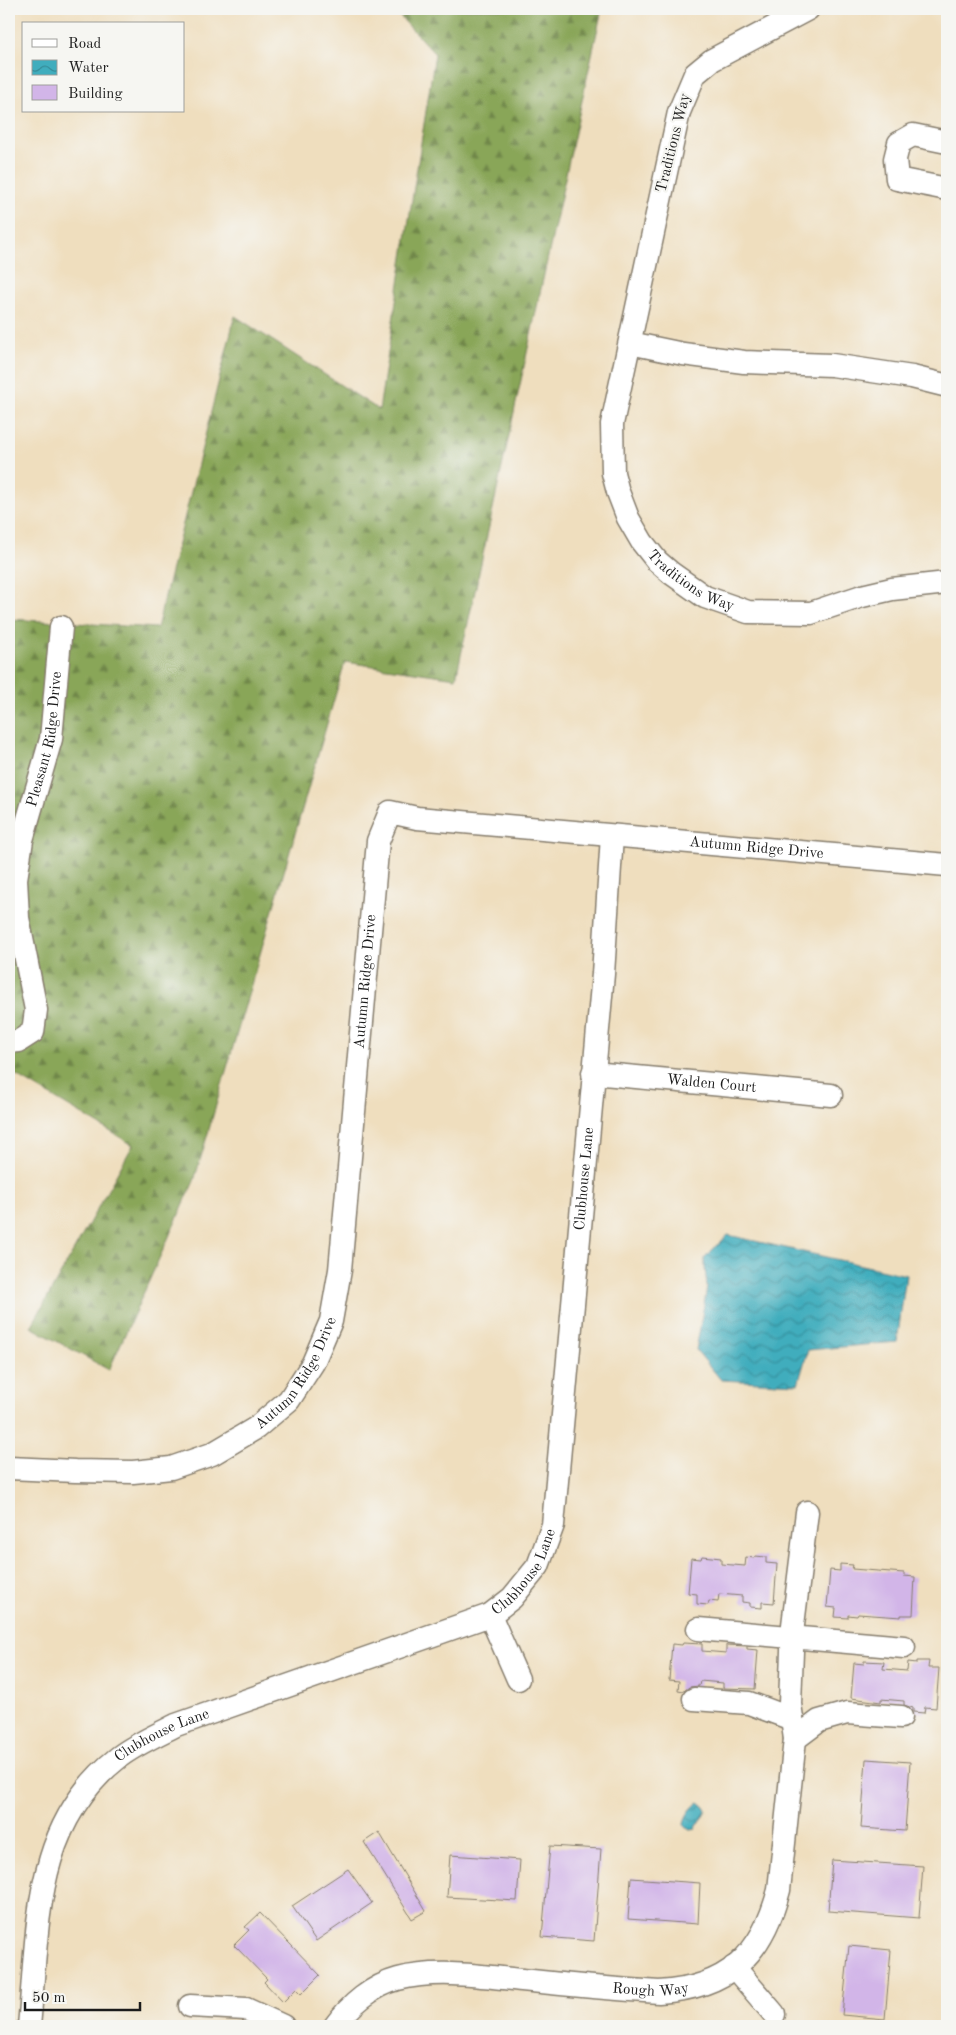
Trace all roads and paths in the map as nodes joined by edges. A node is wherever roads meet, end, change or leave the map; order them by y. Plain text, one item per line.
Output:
1 (808, 9) edge
2 (947, 142) edge
3 (947, 189) edge
4 (630, 342) junction
5 (947, 384) edge
6 (947, 583) edge
7 (61, 627) dead end
8 (612, 836) junction
9 (947, 865) edge
10 (9, 1042) edge
11 (593, 1073) junction
12 (831, 1095) dead end
13 (9, 1468) edge
14 (807, 1512) dead end
15 (490, 1615) junction
16 (698, 1629) dead end
17 (792, 1638) junction
18 (904, 1647) dead end
19 (518, 1679) dead end
20 (694, 1699) dead end
21 (901, 1718) dead end
22 (794, 1729) junction
23 (734, 1967) junction
24 (190, 2006) dead end
25 (774, 2014) dead end
26 (29, 2026) edge
27 (283, 2026) edge
28 (335, 2026) edge

1 - 4 street, Traditions Way
2 - 3 street
4 - 5 street
4 - 6 street, Traditions Way
7 - 10 street, Pleasant Ridge Drive
8 - 9 street, Autumn Ridge Drive
8 - 11 street, Clubhouse Lane
8 - 13 street, Autumn Ridge Drive
11 - 12 street, Walden Court
11 - 15 street, Clubhouse Lane
14 - 17 street, Rough Way
15 - 19 street
15 - 26 street, Clubhouse Lane
16 - 17 street
17 - 18 street
17 - 22 street, Rough Way
20 - 22 street
21 - 22 street
22 - 23 street, Rough Way
23 - 25 street
23 - 28 street, Rough Way
24 - 27 street

